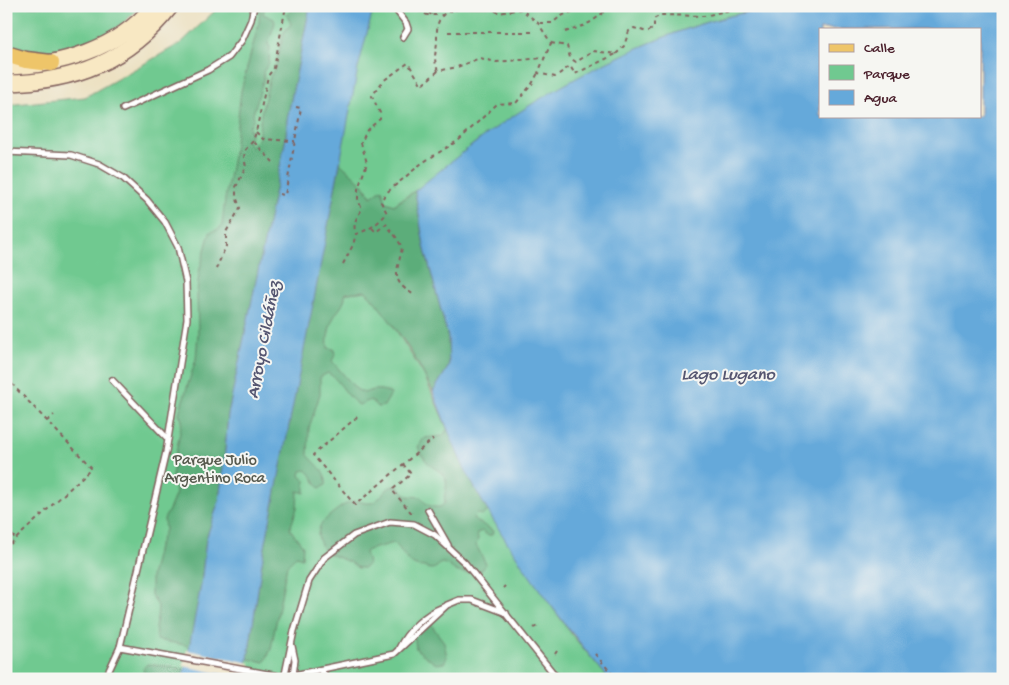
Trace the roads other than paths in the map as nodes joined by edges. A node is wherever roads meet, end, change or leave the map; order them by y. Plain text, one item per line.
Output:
1 (153, 6) edge
2 (171, 6) edge
3 (254, 6) edge
4 (393, 6) edge
5 (403, 38) dead end
6 (6, 54) edge
7 (51, 63) junction
8 (6, 67) edge
9 (6, 83) edge
10 (123, 109) dead end
11 (6, 152) edge
12 (112, 380) dead end
13 (168, 439) junction
14 (428, 510) road end
15 (451, 550) junction
16 (507, 614) junction
17 (292, 643) junction
18 (120, 647) junction
19 (320, 670) junction
20 (293, 675) junction
21 (284, 678) edge
22 (105, 679) edge
23 (329, 679) edge
24 (558, 679) edge

1 - 7 main road
2 - 9 main road
3 - 10 lane
4 - 5 lane
6 - 7 main road
7 - 8 main road
11 - 13 lane
12 - 13 lane
13 - 18 lane
14 - 15 lane
15 - 16 lane
15 - 17 lane
16 - 19 lane
16 - 24 lane
17 - 20 lane
17 - 21 lane
18 - 21 lane
18 - 22 lane
19 - 20 lane
19 - 23 lane
20 - 21 lane

